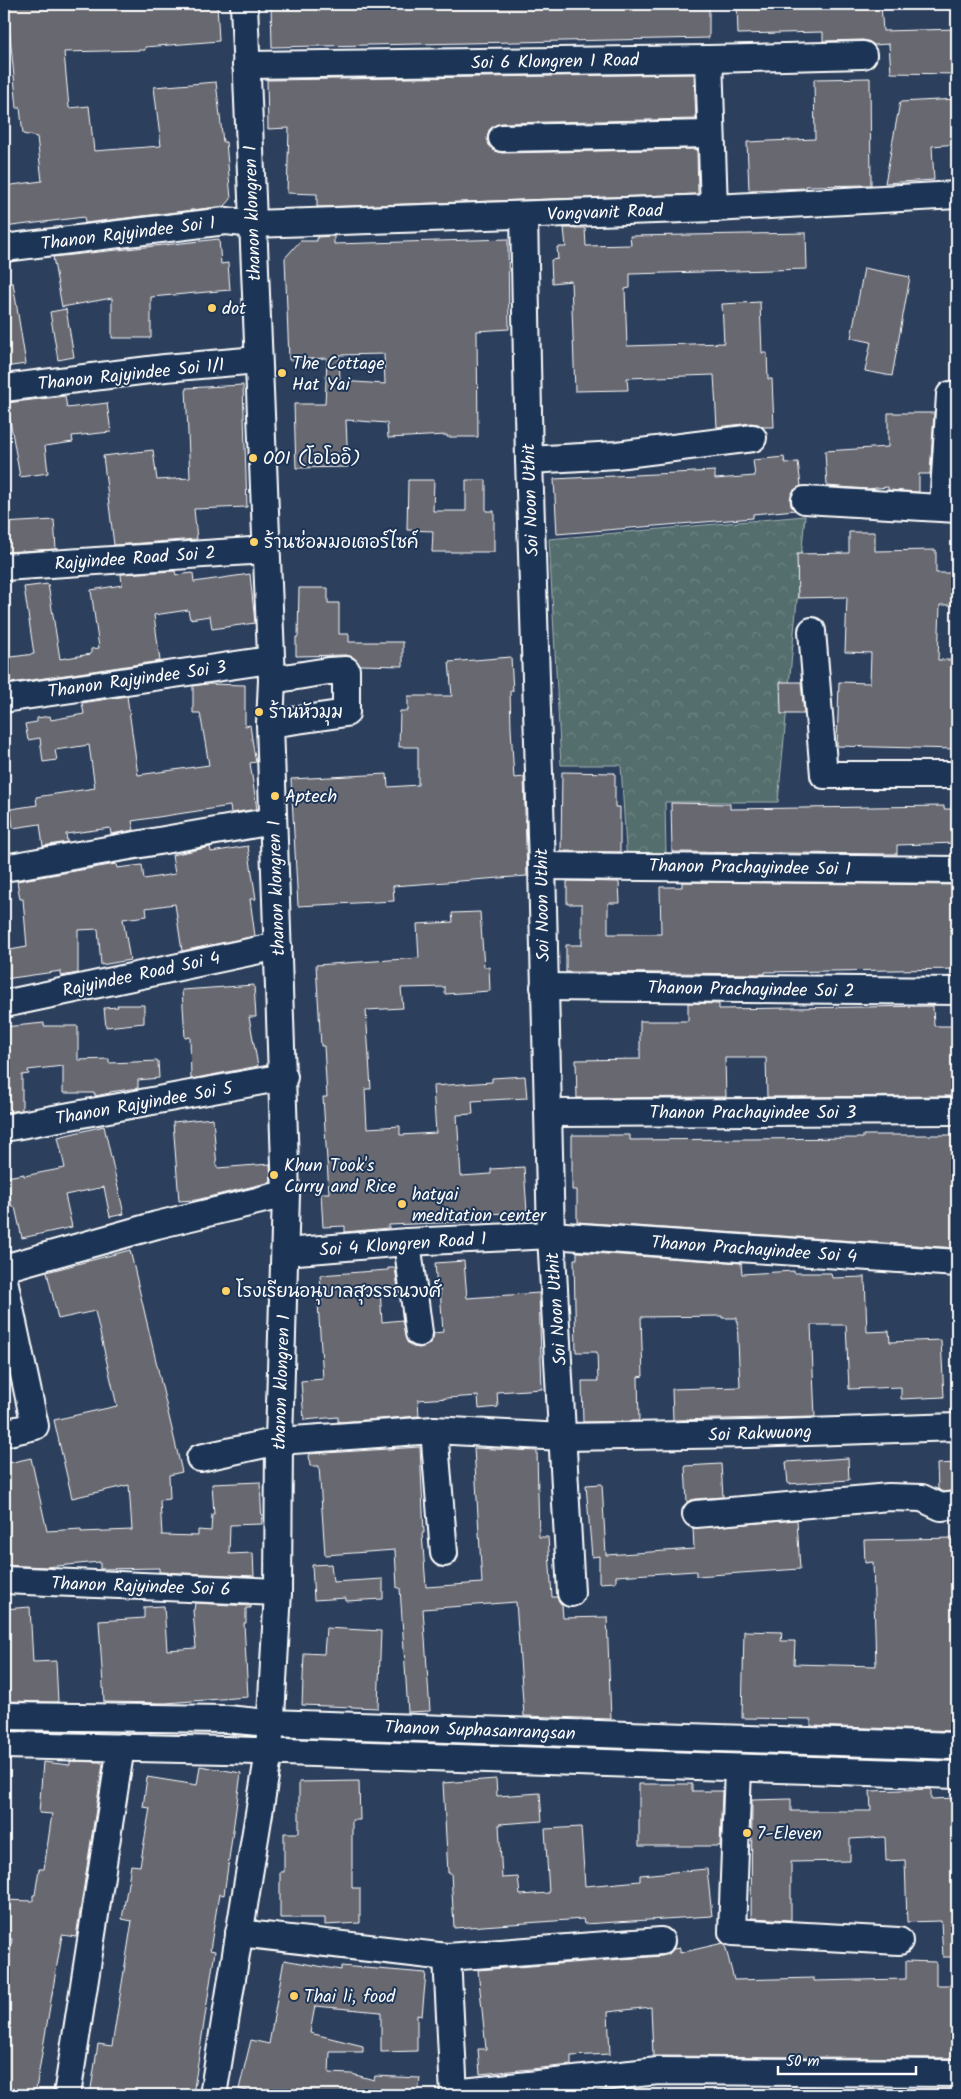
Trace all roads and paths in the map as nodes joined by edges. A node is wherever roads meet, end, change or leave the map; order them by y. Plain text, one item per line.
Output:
1 (244, 4) edge
2 (863, 54) dead end
3 (709, 59) junction
4 (246, 64) junction
5 (711, 134) junction
6 (502, 138) dead end
7 (957, 195) edge
8 (714, 208) junction
9 (524, 215) junction
10 (253, 224) junction
11 (4, 248) edge
12 (258, 360) junction
13 (4, 388) edge
14 (950, 395) dead end
15 (753, 438) dead end
16 (529, 460) junction
17 (805, 500) dead end
18 (950, 509) edge
19 (265, 550) junction
20 (4, 567) edge
21 (812, 631) dead end
22 (271, 670) junction
23 (4, 699) edge
24 (270, 724) junction
25 (957, 775) edge
26 (273, 821) junction
27 (542, 866) junction
28 (4, 868) edge
29 (957, 870) edge
30 (278, 946) junction
31 (544, 987) junction
32 (957, 992) edge
33 (4, 1004) edge
34 (284, 1077) junction
35 (957, 1111) edge
36 (549, 1113) junction
37 (4, 1128) edge
38 (286, 1194) junction
39 (551, 1235) junction
40 (407, 1242) junction
41 (285, 1252) junction
42 (957, 1263) edge
43 (4, 1268) edge
44 (4, 1280) edge
45 (419, 1333) dead end
46 (957, 1427) edge
47 (434, 1430) junction
48 (4, 1433) edge
49 (563, 1437) junction
50 (279, 1441) junction
51 (200, 1458) dead end
52 (957, 1505) edge
53 (696, 1514) dead end
54 (444, 1553) dead end
55 (4, 1580) edge
56 (278, 1592) junction
57 (571, 1593) dead end
58 (4, 1716) edge
59 (269, 1723) junction
60 (4, 1745) edge
61 (957, 1746) edge
62 (121, 1747) junction
63 (269, 1752) junction
64 (738, 1768) junction
65 (957, 1774) edge
66 (239, 1933) junction
67 (661, 1941) dead end
68 (899, 1941) dead end
69 (446, 1957) junction
70 (957, 2073) edge
71 (454, 2094) edge
72 (67, 2095) edge
73 (212, 2095) edge

1 - 4 street, thanon klongren 1
2 - 3 street, Soi 6 Klongren 1 Road
3 - 4 street, Soi 6 Klongren 1 Road
3 - 5 street
4 - 10 street, thanon klongren 1
5 - 6 street
5 - 8 street
7 - 8 street, Vongvanit Road
8 - 9 street, Vongvanit Road
9 - 10 street, Vongvanit Road
9 - 16 street, Soi Noon Uthit
10 - 11 street, Thanon Rajyindee Soi 1
10 - 12 street, thanon klongren 1
12 - 13 street, Thanon Rajyindee Soi 1/1
12 - 19 street, thanon klongren 1
14 - 18 street
15 - 16 street
16 - 27 street, Soi Noon Uthit
17 - 18 street
19 - 20 street, Rajyindee Road Soi 2
19 - 22 street, thanon klongren 1
21 - 25 street
22 - 23 street, Thanon Rajyindee Soi 3
22 - 24 street, thanon klongren 1
22 - 24 street, Thanon Rajyindee Soi 3
24 - 26 street, thanon klongren 1
26 - 28 street
26 - 30 street, thanon klongren 1
27 - 29 street, Thanon Prachayindee Soi 1
27 - 31 street, Soi Noon Uthit
30 - 33 street, Rajyindee Road Soi 4
30 - 34 street, thanon klongren 1
31 - 32 street, Thanon Prachayindee Soi 2
31 - 36 street, Soi Noon Uthit
34 - 37 street, Thanon Rajyindee Soi 5
34 - 38 street, thanon klongren 1
35 - 36 street, Thanon Prachayindee Soi 3
36 - 39 street, Soi Noon Uthit
38 - 41 street, thanon klongren 1
38 - 43 street
39 - 40 street, Soi 4 Klongren Road 1
39 - 42 street, Thanon Prachayindee Soi 4
39 - 49 street, Soi Noon Uthit
40 - 41 street, Soi 4 Klongren Road 1
40 - 45 street
41 - 50 street, thanon klongren 1
44 - 48 street
46 - 49 street, Soi Rakwuong
47 - 49 street, Soi Rakwuong
47 - 50 street, Soi Rakwuong
47 - 54 street
49 - 57 street, Soi Noon Uthit
50 - 51 street, Soi Rakwuong
50 - 56 street, thanon klongren 1
52 - 53 street
55 - 56 street, Thanon Rajyindee Soi 6
56 - 59 street, thanon klongren 1
58 - 59 street, Thanon Suphasanrangsan
59 - 61 street, Thanon Suphasanrangsan
59 - 63 street, thanon klongren 1
60 - 62 street, Thanon Suphasanrangsan
62 - 63 street, Thanon Suphasanrangsan
62 - 72 street
63 - 64 street, Thanon Suphasanrangsan
63 - 66 street, thanon klongren 1
64 - 65 street, Thanon Suphasanrangsan
64 - 68 street
66 - 69 street
66 - 73 street, thanon klongren 1
67 - 69 street
69 - 71 street
70 - 71 street

